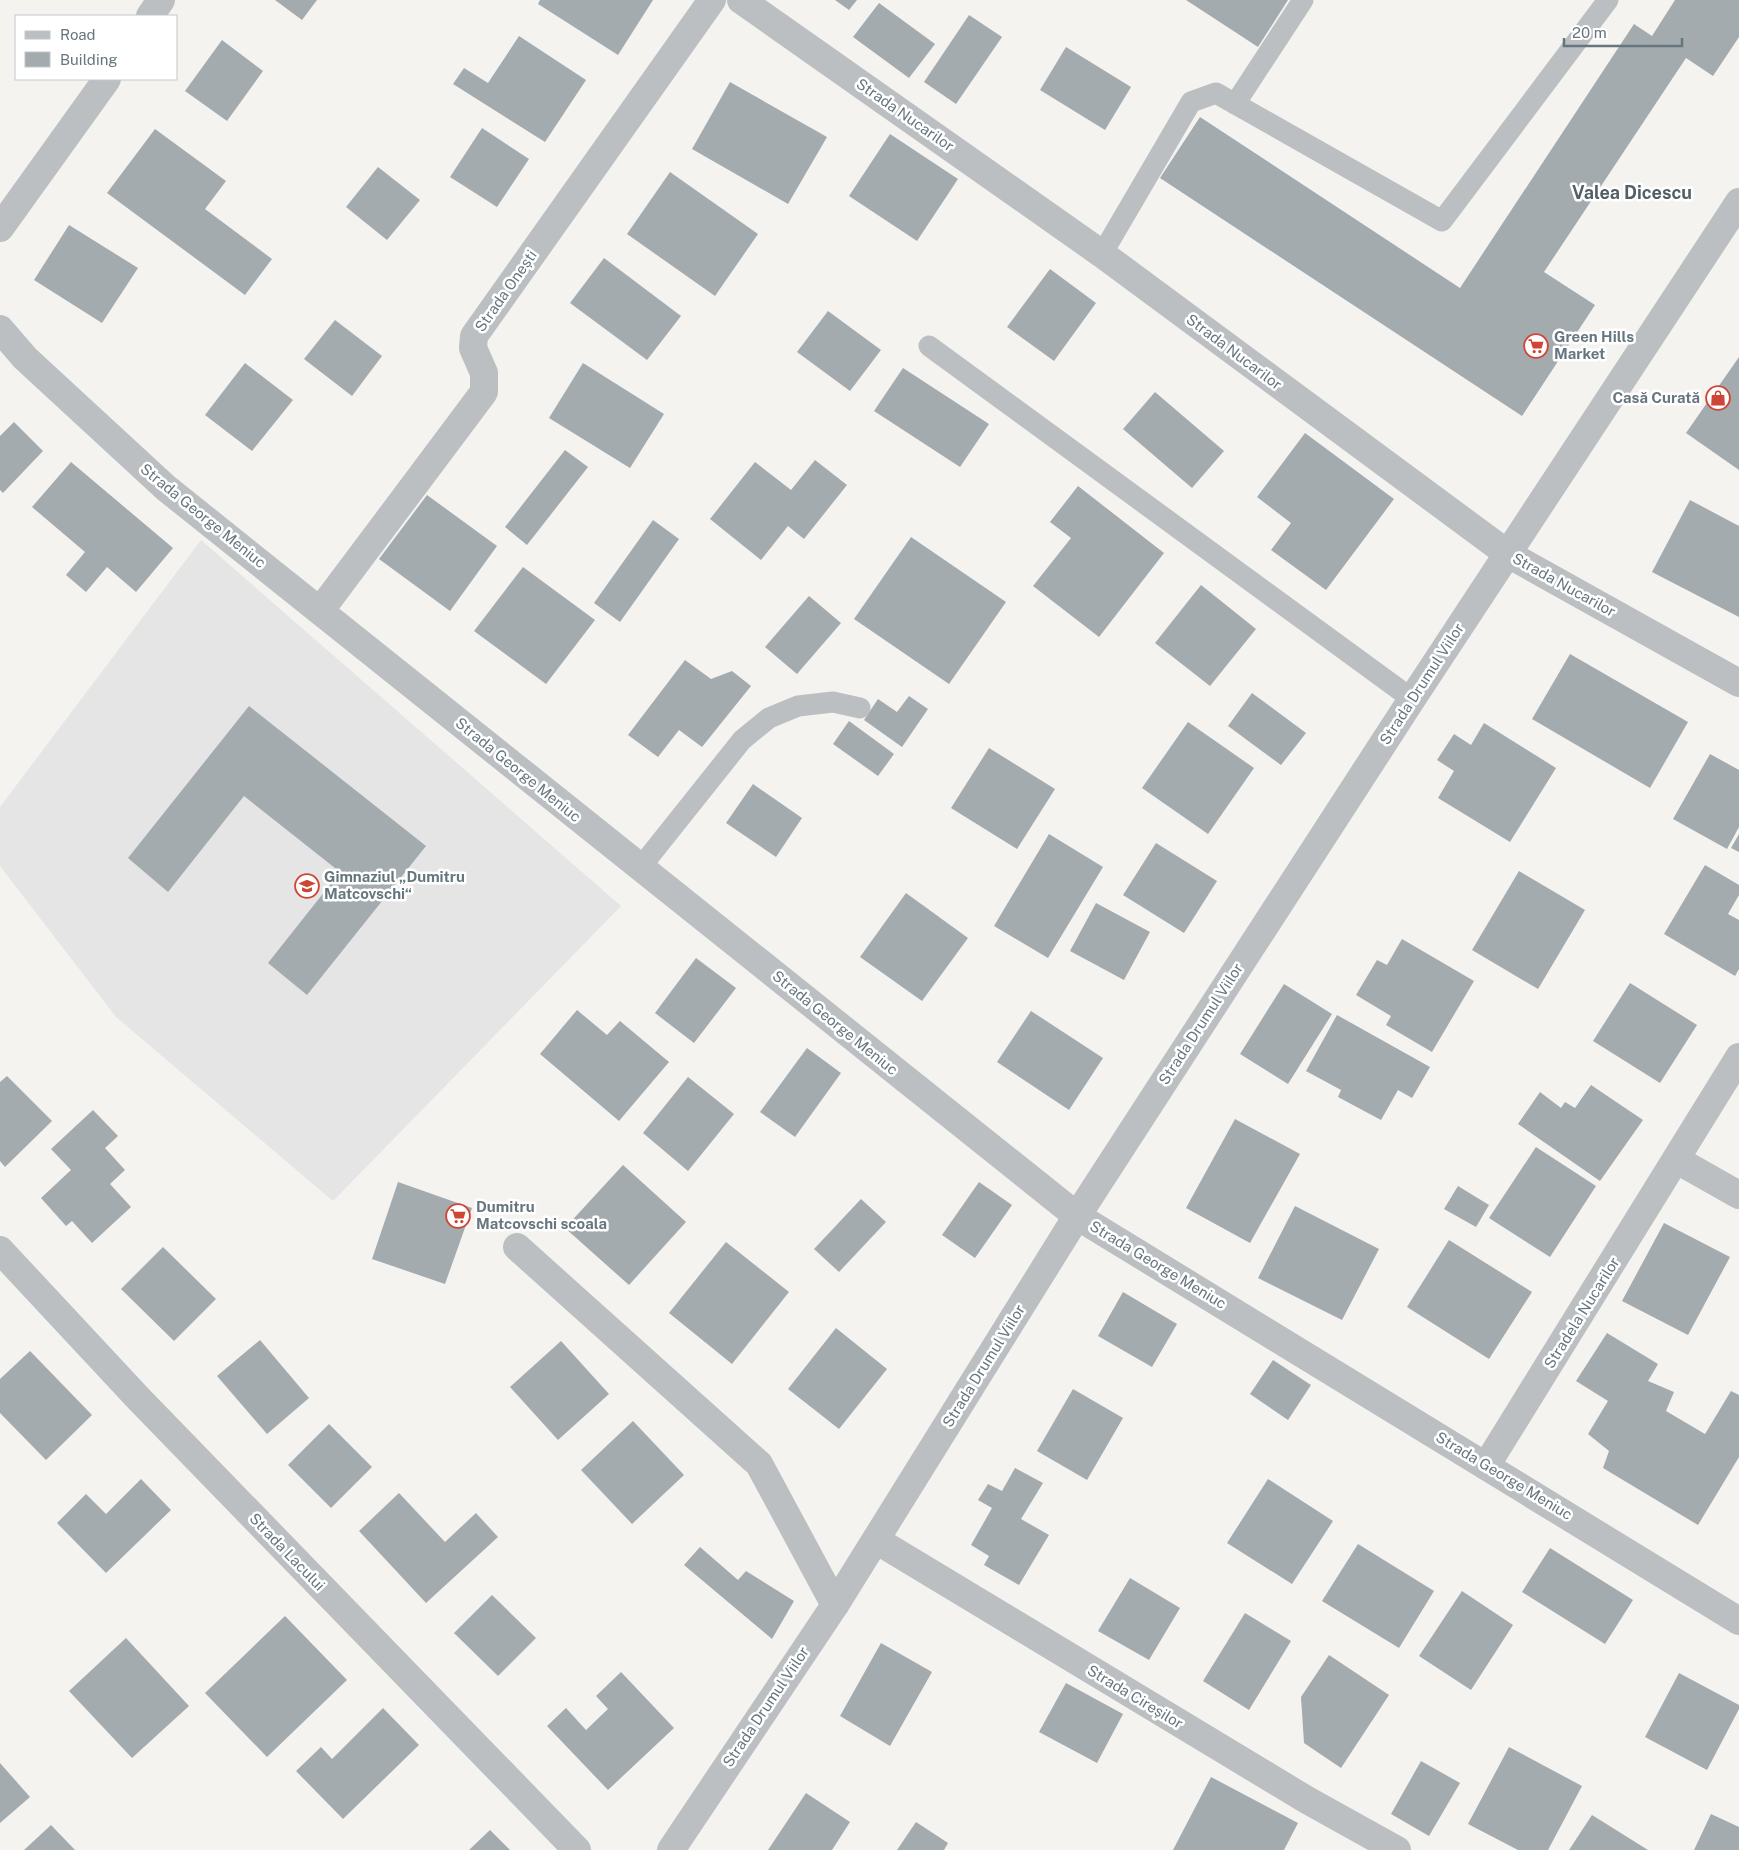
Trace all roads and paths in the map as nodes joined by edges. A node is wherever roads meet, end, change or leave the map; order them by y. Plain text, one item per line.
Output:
1 (160, 0) edge
2 (712, 0) edge
3 (742, 0) edge
4 (1303, 0) edge
5 (1608, 0) edge
6 (151, 15) edge
7 (106, 80) edge
8 (1235, 104) junction
9 (1739, 203) edge
10 (0, 228) edge
11 (1102, 254) junction
12 (0, 329) edge
13 (929, 346) dead end
14 (1508, 554) junction
15 (320, 611) junction
16 (1739, 683) edge
17 (1412, 699) junction
18 (860, 708) dead end
19 (640, 868) junction
20 (1739, 1057) edge
21 (1677, 1160) junction
22 (1739, 1195) edge
23 (1077, 1216) junction
24 (517, 1248) dead end
25 (0, 1250) edge
26 (1486, 1466) junction
27 (876, 1540) junction
28 (836, 1604) junction
29 (1739, 1621) edge
30 (577, 1850) edge
31 (671, 1850) edge
32 (1398, 1850) edge

1 - 6 street
2 - 15 street, Strada Onești
3 - 11 street, Strada Nucarilor
4 - 8 lane
5 - 8 lane
7 - 10 street
8 - 11 lane
9 - 14 street, Strada Drumul Viilor
11 - 14 street, Strada Nucarilor
12 - 15 street, Strada George Meniuc
13 - 17 lane
14 - 16 street, Strada Nucarilor
14 - 17 street, Strada Drumul Viilor
15 - 19 street, Strada George Meniuc
17 - 23 street, Strada Drumul Viilor
18 - 19 lane
19 - 23 street, Strada George Meniuc
20 - 21 street, Stradela Nucarilor
21 - 22 street
21 - 26 street, Stradela Nucarilor
23 - 26 street, Strada George Meniuc
23 - 27 street, Strada Drumul Viilor
24 - 28 street
25 - 30 street, Strada Lacului
26 - 29 street, Strada George Meniuc
27 - 28 street, Strada Drumul Viilor
27 - 32 street, Strada Cireșilor
28 - 31 street, Strada Drumul Viilor

